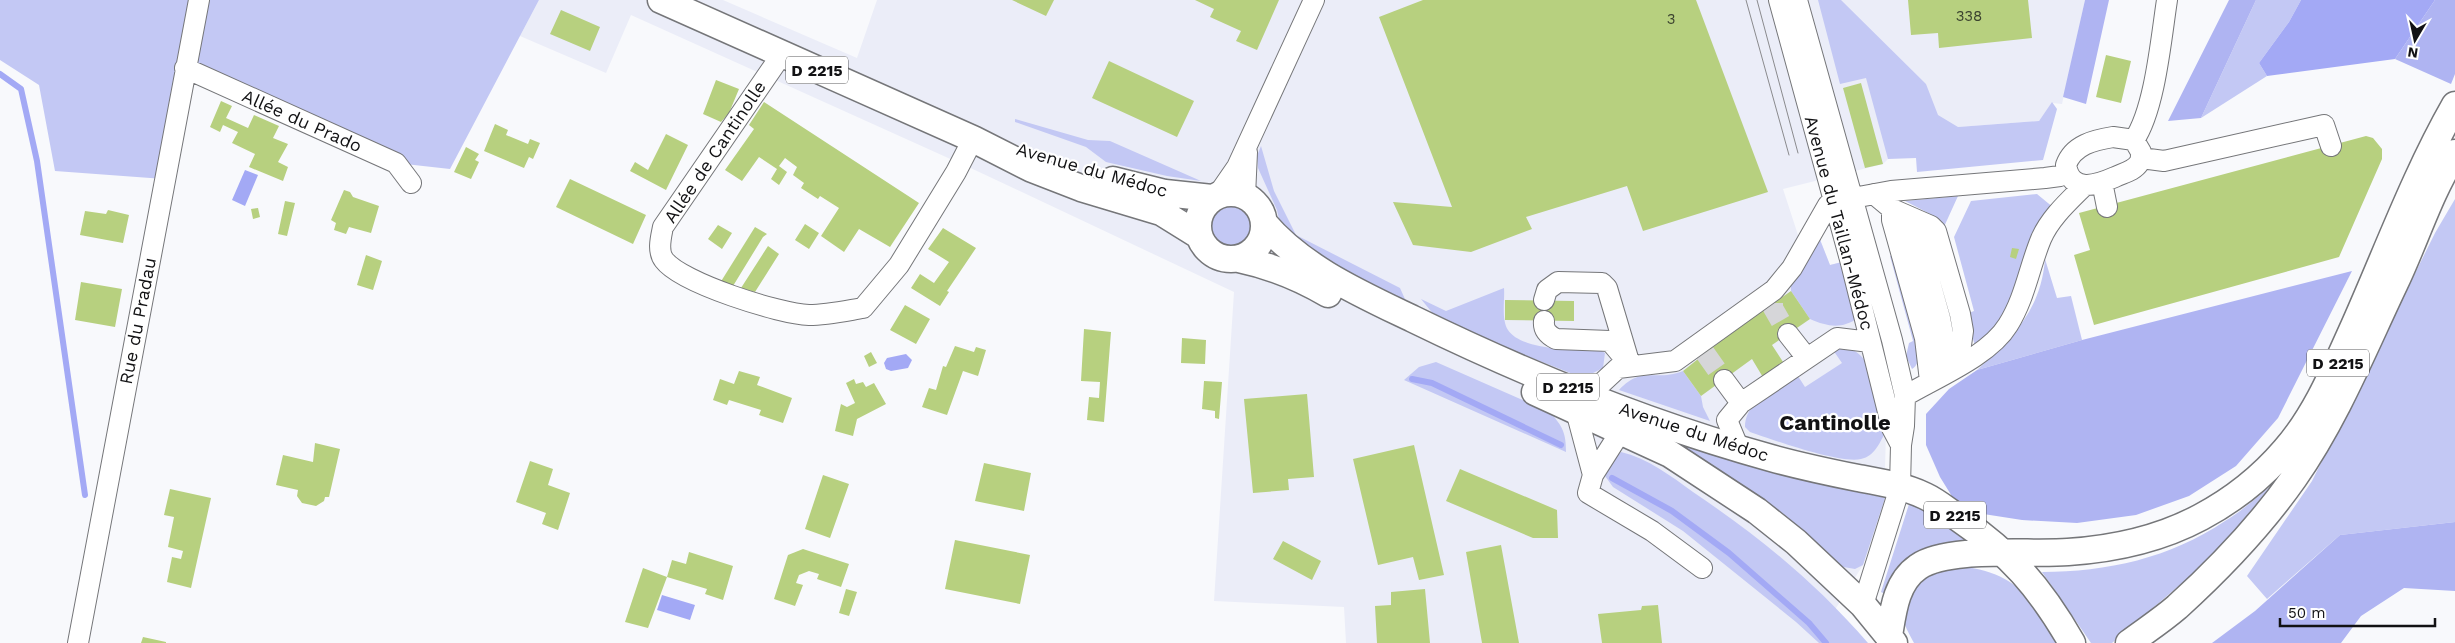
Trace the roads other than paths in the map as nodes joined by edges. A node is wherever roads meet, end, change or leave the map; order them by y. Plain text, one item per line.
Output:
1 (198, 0) edge
2 (661, 0) edge
3 (1314, 0) edge
4 (1779, 0) edge
5 (1797, 0) edge
6 (2168, 0) edge
7 (782, 54) junction
8 (185, 68) junction
9 (2455, 105) edge
10 (2455, 126) edge
11 (973, 140) junction
12 (1250, 140) junction
13 (2331, 146) dead end
14 (2137, 149) junction
15 (2455, 153) edge
16 (2423, 169) junction
17 (2067, 172) junction
18 (2455, 182) edge
19 (411, 183) dead end
20 (2093, 184) junction
21 (1874, 194) junction
22 (1245, 196) junction
23 (1215, 197) junction
24 (1843, 200) junction
25 (2107, 207) dead end
26 (1892, 209) junction
27 (1264, 223) junction
28 (1198, 235) junction
29 (1239, 259) junction
30 (2404, 263) junction
31 (1544, 300) dead end
32 (1544, 320) dead end
33 (1788, 334) tunnel mouth
34 (1870, 342) junction
35 (1806, 357) junction
36 (1630, 365) junction
37 (1943, 374) junction
38 (1724, 380) tunnel mouth
39 (1905, 396) junction
40 (1583, 403) junction
41 (1741, 403) junction
42 (1621, 431) junction
43 (1901, 445) junction
44 (1739, 448) junction
45 (1593, 475) junction
46 (1900, 487) junction
47 (2004, 554) junction
48 (1702, 568) dead end
49 (1863, 605) junction
50 (2176, 607) junction
51 (1891, 640) edge
52 (78, 643) edge
53 (2072, 643) edge
54 (2129, 643) edge
55 (2149, 643) edge

1 - 8 street, Rue du Pradau
2 - 7 main road, Avenue du Médoc / D 2215
3 - 12 street
4 - 24 street, Avenue du Taillan-Médoc
5 - 24 street, Avenue du Taillan-Médoc
6 - 14 street
7 - 11 main road, Avenue du Médoc / D 2215
7 - 11 street, Allée de Cantinolle
8 - 19 street, Allée du Prado
8 - 52 street, Rue du Pradau
9 - 16 main road, D 2215
10 - 16 main road, D 2215
11 - 23 main road, Avenue du Médoc / D 2215
11 - 28 main road, Avenue du Médoc / D 2215
12 - 22 street
12 - 23 street
13 - 14 street
14 - 17 street
14 - 20 street
15 - 30 main road, D 2215
16 - 47 main road, D 2215
17 - 20 street
17 - 21 street
18 - 30 main road, D 2215
20 - 25 street
20 - 37 street
21 - 24 street
21 - 26 street
22 - 23 main road
22 - 27 main road
23 - 28 main road
24 - 34 street, Avenue du Taillan-Médoc
24 - 36 street
24 - 39 street, Avenue du Taillan-Médoc
26 - 37 street
26 - 37 street
27 - 29 main road
27 - 40 main road, Avenue du Médoc / D 2215
28 - 29 main road
29 - 40 main road, Avenue du Médoc / D 2215
30 - 50 main road, D 2215
31 - 36 street
32 - 36 street
33 - 35 street
34 - 35 street
34 - 43 street, Avenue du Taillan-Médoc
35 - 41 street
36 - 40 street
37 - 39 street
38 - 41 street
39 - 43 street, Avenue du Taillan-Médoc
40 - 42 main road, Avenue du Médoc / D 2215
40 - 44 main road, Avenue du Médoc / D 2215
40 - 45 street
41 - 44 street
42 - 45 street
42 - 49 main road, Avenue du Médoc / D 2215
43 - 46 street, Avenue du Taillan-Médoc
44 - 46 main road, Avenue du Médoc / D 2215
45 - 48 street
46 - 47 main road, Avenue du Médoc / D 2215
46 - 49 street, Avenue du Taillan-Médoc
47 - 51 main road, D 2215
47 - 53 main road, Avenue du Médoc / D 2215
49 - 51 main road, Avenue du Médoc / D 2215
50 - 54 main road, D 2215
50 - 55 main road

